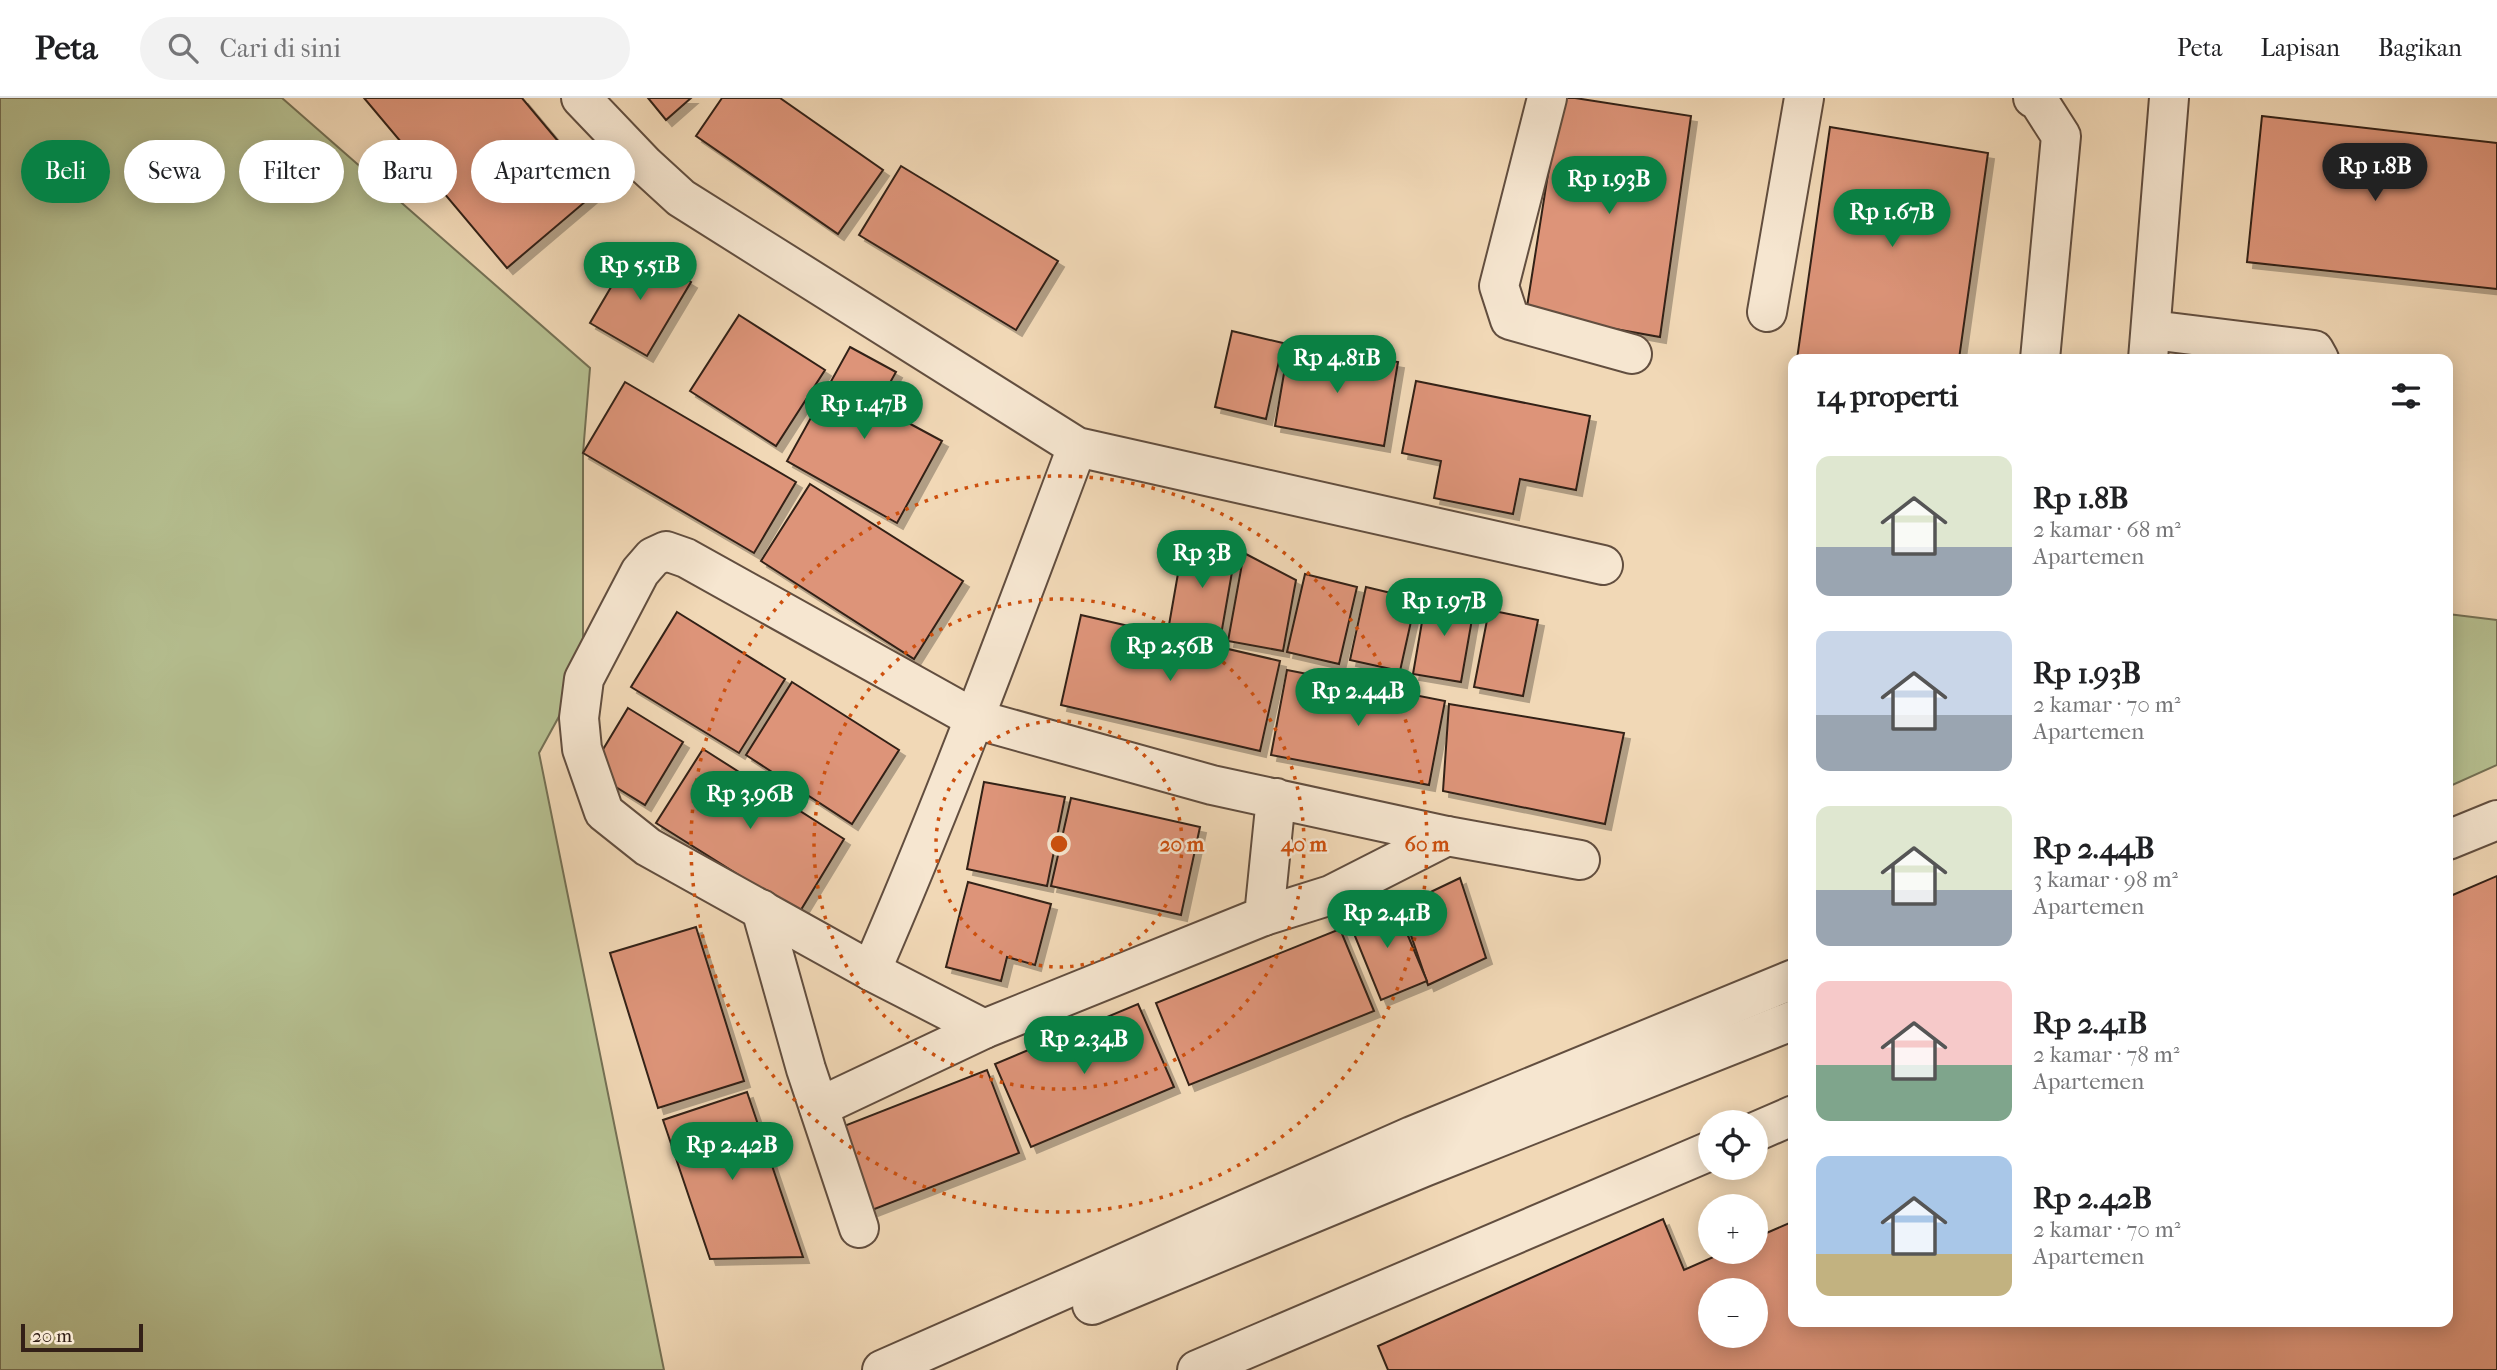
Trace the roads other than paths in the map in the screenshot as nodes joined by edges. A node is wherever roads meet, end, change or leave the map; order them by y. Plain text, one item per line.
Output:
1 (581, 98) edge
2 (1547, 98) edge
3 (1804, 98) edge
4 (2034, 98) edge
5 (2169, 98) edge
6 (1768, 312) dead end
7 (2150, 344) edge
8 (1632, 354) dead end
9 (2040, 354) edge
10 (2316, 354) edge
11 (1077, 447) junction
12 (1603, 565) dead end
13 (975, 719) junction
14 (1276, 798) junction
15 (2497, 820) edge
16 (1447, 836) junction
17 (2453, 838) edge
18 (1580, 860) dead end
19 (761, 909) junction
20 (1264, 916) junction
21 (871, 971) junction
22 (1788, 981) edge
23 (1788, 1022) edge
24 (984, 1029) junction
25 (819, 1107) junction
26 (1788, 1118) edge
27 (1768, 1126) edge
28 (1698, 1156) edge
29 (859, 1228) dead end
30 (882, 1370) edge
31 (937, 1370) edge
32 (1197, 1370) edge

1 - 11 street
2 - 8 street
3 - 6 street
4 - 9 street
5 - 7 street
7 - 10 street
11 - 12 street
11 - 13 street
13 - 14 street
13 - 19 street
13 - 21 street
14 - 16 street
14 - 20 street
15 - 17 street
16 - 18 street
16 - 20 street
19 - 21 street
19 - 25 street
20 - 24 street
21 - 24 street
22 - 30 street
23 - 31 street
24 - 25 street
25 - 29 street
26 - 27 street
28 - 32 street

